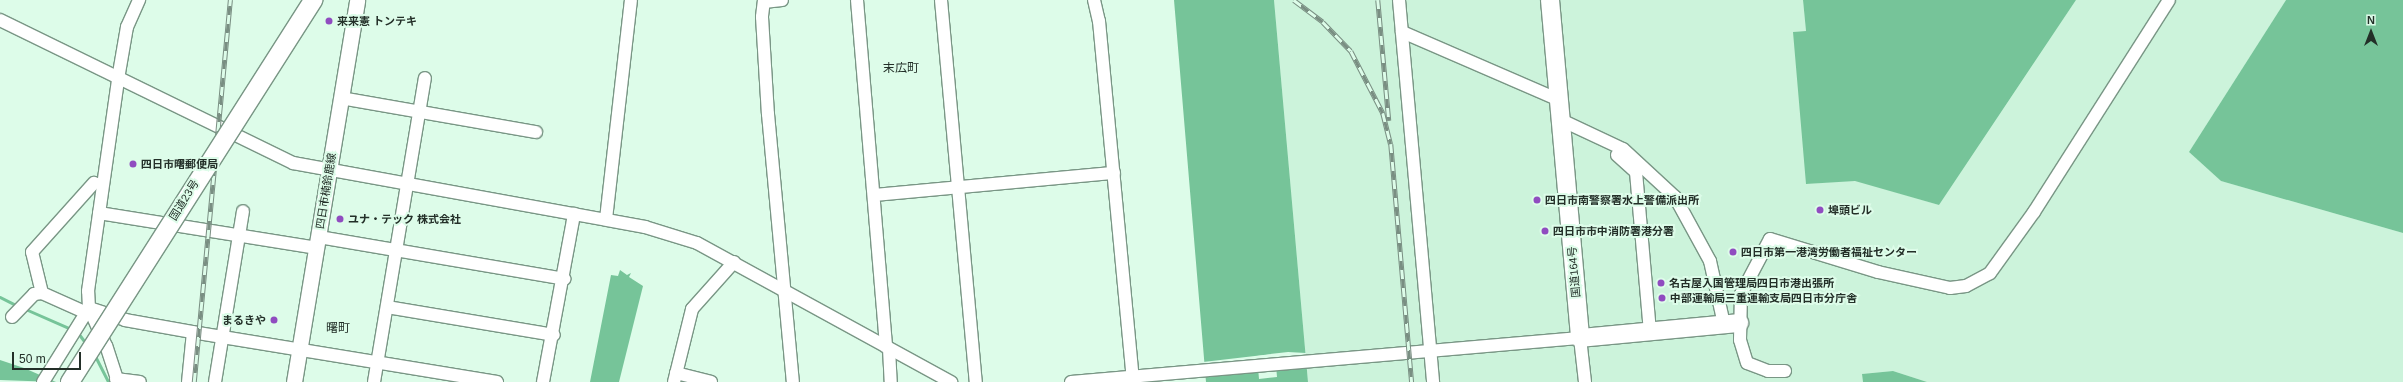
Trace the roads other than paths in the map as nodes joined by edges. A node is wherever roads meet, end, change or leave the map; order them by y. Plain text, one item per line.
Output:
1 (139, 0) edge
2 (297, 0) edge
3 (313, 0) edge
4 (357, 0) edge
5 (631, 0) edge
6 (782, 0) edge
7 (857, 0) edge
8 (941, 0) edge
9 (1094, 0) edge
10 (1399, 0) edge
11 (1550, 0) edge
12 (2169, 0) edge
13 (764, 1) edge
14 (0, 20) edge
15 (1402, 32) junction
16 (424, 78) dead end
17 (118, 79) junction
18 (341, 98) junction
19 (1559, 100) junction
20 (419, 111) junction
21 (1561, 124) junction
22 (536, 132) dead end
23 (329, 170) junction
24 (1114, 174) junction
25 (94, 183) dead end
26 (407, 184) junction
27 (958, 189) junction
28 (875, 195) junction
29 (243, 211) dead end
30 (99, 213) junction
31 (574, 214) junction
32 (606, 219) junction
33 (240, 236) junction
34 (318, 243) junction
35 (396, 251) junction
36 (734, 262) junction
37 (564, 279) junction
38 (783, 291) junction
39 (42, 293) junction
40 (387, 307) junction
41 (86, 313) junction
42 (14, 314) dead end
43 (1732, 324) junction
44 (1650, 331) junction
45 (193, 332) junction
46 (554, 335) junction
47 (222, 337) junction
48 (1580, 338) junction
49 (888, 348) junction
50 (299, 349) junction
51 (1430, 350) junction
52 (377, 362) junction
53 (1785, 371) dead end
54 (675, 378) edge
55 (117, 380) edge
56 (1133, 380) edge
57 (43, 382) edge
58 (58, 382) edge
59 (70, 382) edge
60 (140, 382) edge
61 (188, 382) edge
62 (215, 382) edge
63 (294, 382) edge
64 (374, 382) edge
65 (496, 382) edge
66 (543, 382) edge
67 (711, 382) edge
68 (793, 382) edge
69 (891, 382) edge
70 (951, 382) edge
71 (976, 382) edge
72 (1071, 382) edge
73 (1433, 382) edge
74 (1585, 382) edge

1 - 17 street
2 - 58 highway, 国道23号
3 - 59 highway, 国道23号, bridge
4 - 18 main road, 四日市楠鈴鹿線
5 - 32 street
6 - 13 street
7 - 28 street
8 - 27 street
9 - 24 street
10 - 15 street
11 - 19 highway, 国道164号
12 - 43 street
13 - 38 street
14 - 17 street
15 - 19 street
15 - 51 street
16 - 20 street
17 - 23 street
17 - 30 street
18 - 20 street
18 - 23 main road, 四日市楠鈴鹿線
19 - 21 highway, 国道164号
20 - 22 street
20 - 26 street
21 - 43 street
21 - 44 street
21 - 48 highway, 国道164号
23 - 26 street
23 - 34 main road, 四日市楠鈴鹿線
24 - 27 street
24 - 56 street
25 - 39 street
26 - 31 street
26 - 35 street
27 - 28 street
27 - 71 street
28 - 49 street
29 - 33 street
30 - 33 street
30 - 41 street
31 - 32 street
31 - 37 street
32 - 36 street
33 - 34 street
33 - 47 street
34 - 35 street
34 - 50 main road, 四日市楠鈴鹿線
35 - 37 street
35 - 40 street
36 - 38 street
36 - 54 street
37 - 46 street
38 - 49 street
38 - 68 street
39 - 41 street
39 - 42 street
40 - 46 street
40 - 52 street
41 - 45 street
41 - 55 street
41 - 57 street
43 - 44 highway
43 - 53 street
44 - 48 highway
45 - 47 street
45 - 61 street
46 - 66 street
47 - 50 street
47 - 62 street
48 - 51 street
48 - 74 street
49 - 69 street
49 - 70 street
50 - 52 street
50 - 63 main road, 四日市楠鈴鹿線
51 - 56 street
51 - 73 street
52 - 64 street
52 - 65 street
54 - 67 street
55 - 60 street
56 - 72 street

